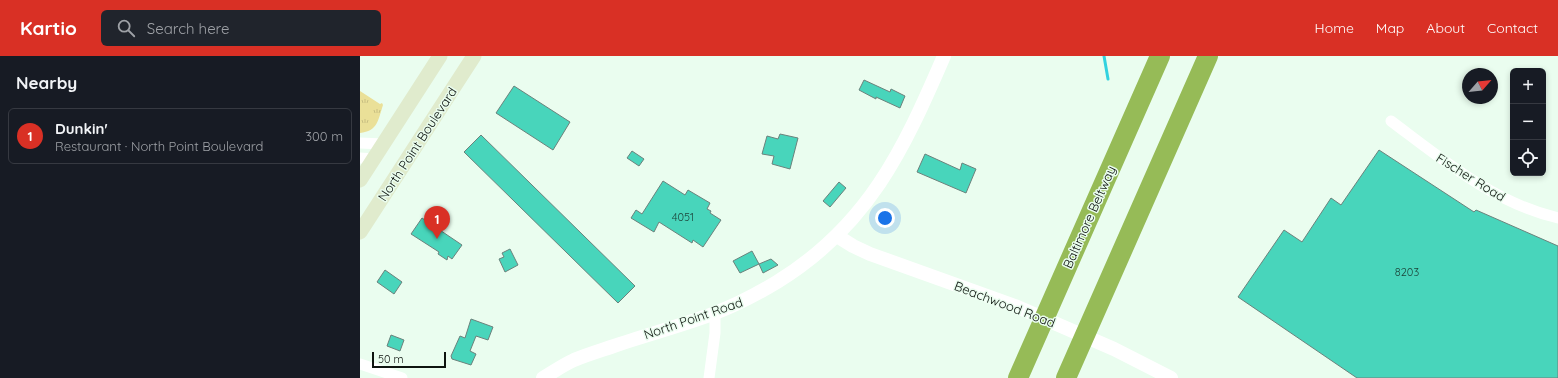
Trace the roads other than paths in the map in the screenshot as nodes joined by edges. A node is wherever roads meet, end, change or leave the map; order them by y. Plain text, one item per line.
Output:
1 (440, 56) edge
2 (474, 56) edge
3 (944, 56) edge
4 (1160, 56) edge
5 (1208, 56) edge
6 (1391, 122) dead end
7 (360, 143) edge
8 (383, 144) junction
9 (367, 158) edge
10 (360, 180) edge
11 (1558, 218) edge
12 (360, 232) edge
13 (837, 236) junction
14 (715, 313) junction
15 (360, 364) edge
16 (402, 378) edge
17 (543, 378) edge
18 (709, 378) edge
19 (1018, 378) edge
20 (1066, 378) edge
21 (1171, 378) edge

1 - 8 main road
2 - 12 main road, North Point Boulevard
3 - 13 street, North Point Road
4 - 19 highway, Baltimore Beltway
5 - 20 highway
6 - 11 street, Fischer Road
7 - 8 street
8 - 9 main road
9 - 10 main road
13 - 14 street, North Point Road
13 - 21 street, Beachwood Road
14 - 17 street, North Point Road
14 - 18 street
15 - 16 street

